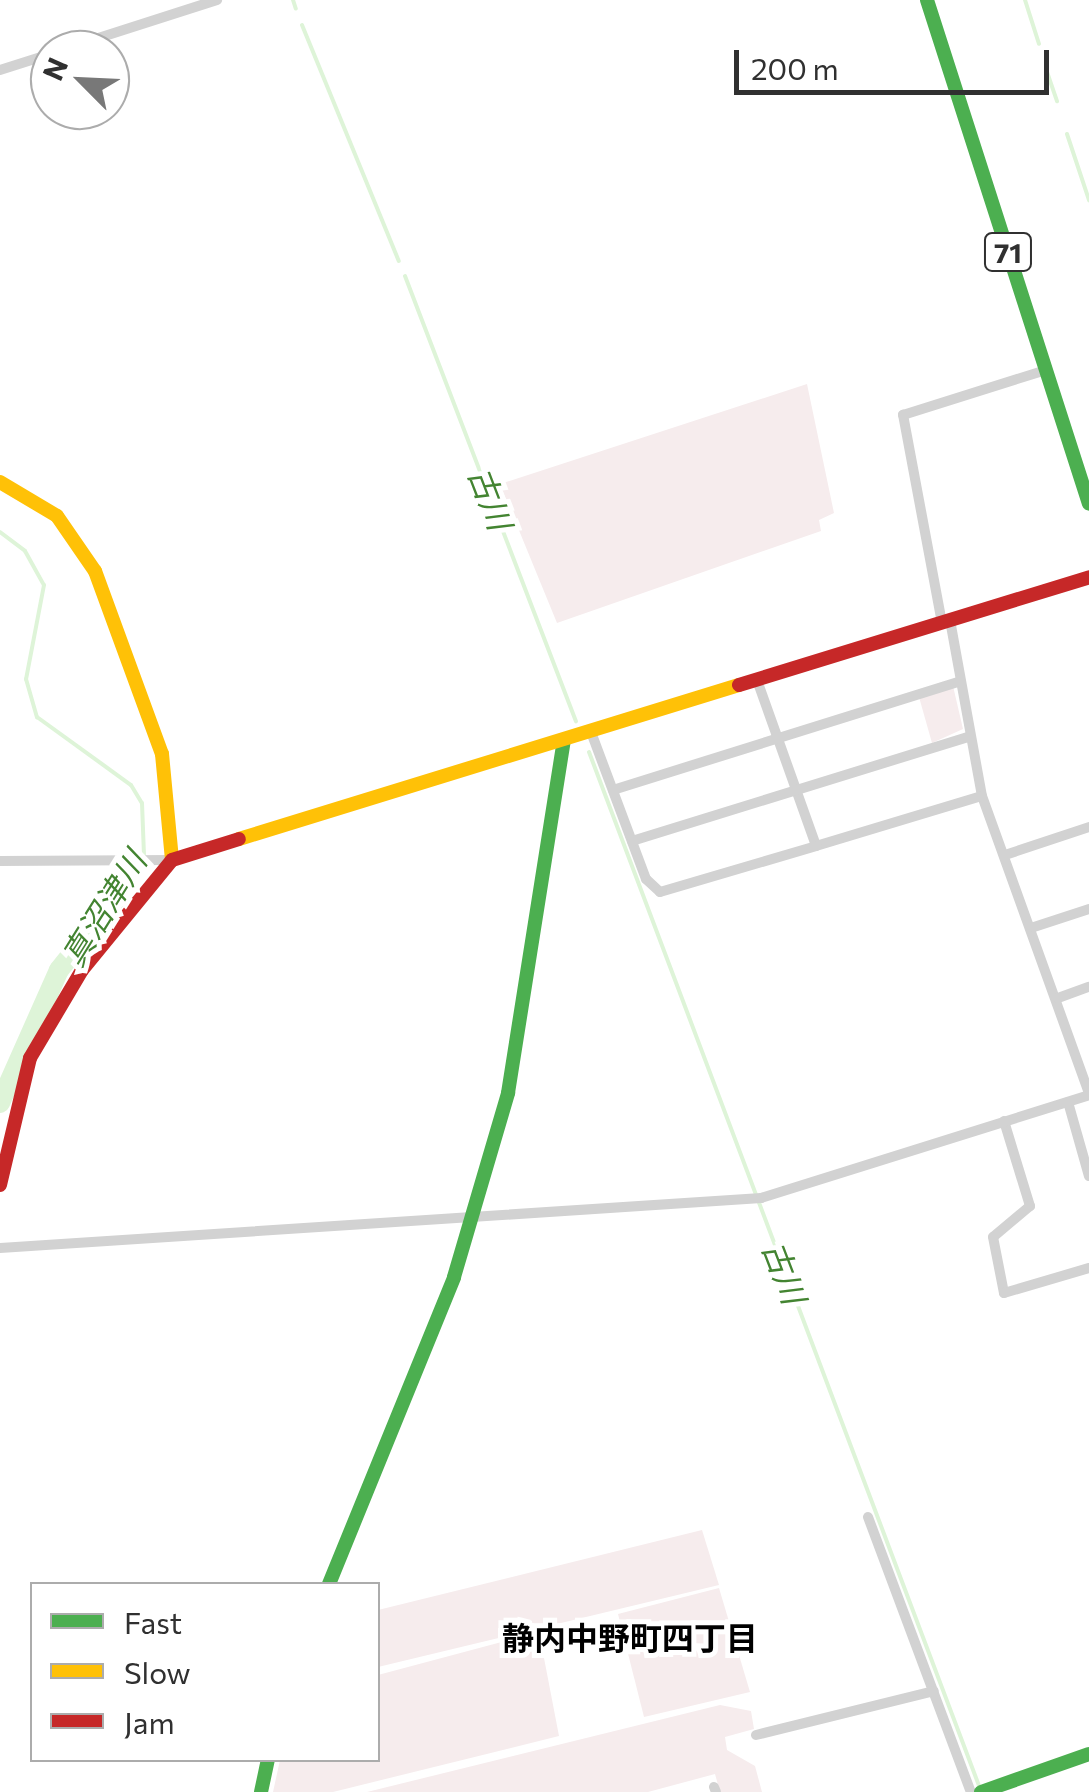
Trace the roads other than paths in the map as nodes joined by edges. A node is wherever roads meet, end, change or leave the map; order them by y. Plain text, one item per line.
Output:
1 (217, 0) edge
2 (927, 0) edge
3 (124, 30) edge
4 (30, 60) edge
5 (0, 70) edge
6 (1046, 370) junction
7 (0, 482) edge
8 (1089, 504) edge
9 (1089, 577) edge
10 (946, 622) junction
11 (757, 680) junction
12 (960, 681) junction
13 (591, 732) junction
14 (969, 737) junction
15 (778, 738) junction
16 (564, 741) junction
17 (613, 790) junction
18 (797, 792) junction
19 (982, 796) junction
20 (1089, 827) edge
21 (632, 842) junction
22 (816, 846) junction
23 (1005, 854) junction
24 (172, 860) junction
25 (0, 861) edge
26 (1089, 909) edge
27 (1034, 927) junction
28 (1089, 987) edge
29 (1058, 998) junction
30 (1083, 1057) edge
31 (1089, 1094) edge
32 (1068, 1102) junction
33 (1004, 1121) junction
34 (1089, 1176) edge
35 (0, 1185) edge
36 (474, 1214) junction
37 (0, 1248) edge
38 (1089, 1268) edge
39 (868, 1517) dead end
40 (331, 1582) edge
41 (934, 1691) junction
42 (756, 1735) dead end
43 (1089, 1754) edge
44 (268, 1762) edge
45 (979, 1791) edge
46 (261, 1792) edge

1 - 3 street
2 - 6 street, 71
4 - 5 street
6 - 8 street, 71
6 - 10 street
7 - 24 street
9 - 10 street
10 - 11 street
10 - 12 street
11 - 13 street
11 - 15 street
12 - 14 street
12 - 15 street
13 - 16 street
13 - 17 street
14 - 18 street
14 - 19 street
15 - 17 street
15 - 18 street
16 - 24 street
16 - 36 street
17 - 21 street
18 - 21 street
18 - 22 street
19 - 22 street
19 - 23 street
20 - 23 street
21 - 22 street
23 - 27 street
24 - 25 street
24 - 35 street
26 - 27 street
27 - 29 street
28 - 29 street
29 - 30 street
30 - 31 street
31 - 32 street
32 - 33 street
32 - 34 street
33 - 36 street
33 - 38 street
36 - 37 street
36 - 40 street
39 - 41 street
41 - 42 street
41 - 45 street
43 - 45 street
44 - 46 street

